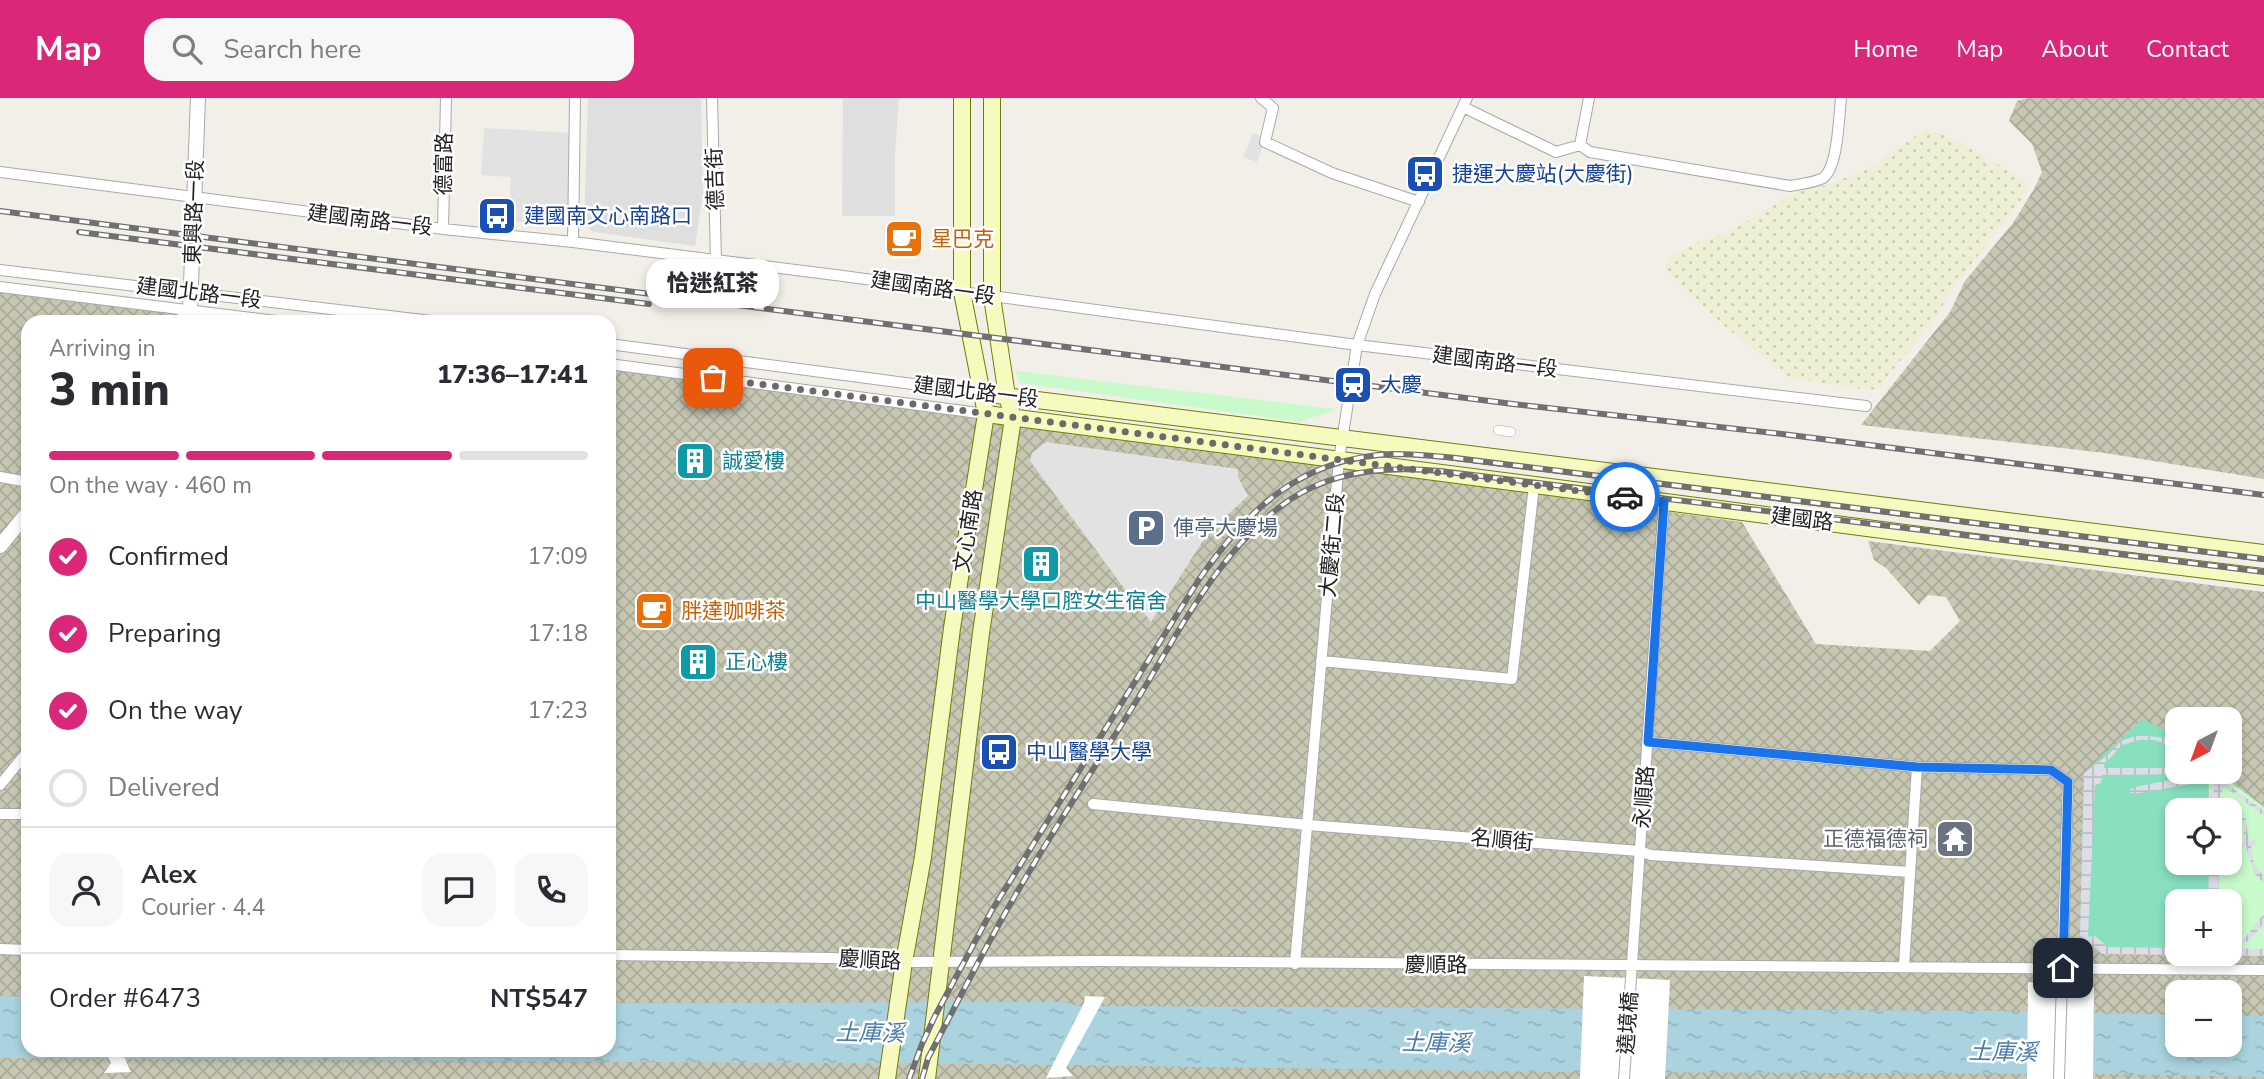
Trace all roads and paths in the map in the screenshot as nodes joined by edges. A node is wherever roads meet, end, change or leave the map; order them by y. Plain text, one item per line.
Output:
1 (198, 98) edge
2 (446, 98) edge
3 (575, 98) edge
4 (712, 98) edge
5 (962, 98) edge
6 (992, 98) edge
7 (1261, 98) edge
8 (1589, 98) edge
9 (1841, 98) edge
10 (1465, 102) edge
11 (1580, 145) junction
12 (0, 172) edge
13 (195, 197) junction
14 (1419, 202) junction
15 (443, 229) junction
16 (573, 242) junction
17 (716, 261) junction
18 (0, 270) edge
19 (0, 287) edge
20 (191, 292) junction
21 (962, 292) junction
22 (992, 297) junction
23 (179, 315) edge
24 (185, 315) edge
25 (382, 315) edge
26 (616, 345) edge
27 (1357, 345) junction
28 (616, 365) edge
29 (981, 393) junction
30 (1007, 396) junction
31 (1866, 406) dead end
32 (986, 414) junction
33 (1013, 418) junction
34 (1498, 429) dead end
35 (1511, 432) dead end
36 (1343, 439) junction
37 (1339, 460) junction
38 (0, 477) edge
39 (21, 481) edge
40 (1534, 486) junction
41 (1664, 502) junction
42 (21, 520) edge
43 (0, 546) edge
44 (2264, 553) edge
45 (2264, 577) edge
46 (1321, 660) junction
47 (1648, 742) junction
48 (21, 760) edge
49 (1917, 767) junction
50 (0, 785) edge
51 (1093, 804) dead end
52 (0, 814) edge
53 (21, 814) edge
54 (1308, 825) junction
55 (1639, 851) junction
56 (1910, 873) junction
57 (0, 949) edge
58 (21, 950) edge
59 (616, 955) edge
60 (904, 962) junction
61 (940, 962) junction
62 (1295, 964) junction
63 (1632, 966) junction
64 (1904, 967) junction
65 (2063, 968) junction
66 (2264, 970) edge
67 (887, 1079) edge
68 (926, 1079) edge
69 (1624, 1079) edge
70 (2059, 1079) edge

1 - 13 street, 東興路一段
2 - 15 street, 德富路
3 - 16 street
4 - 17 street, 德吉街
5 - 21 main road, 文心南路
6 - 22 main road, 文心南路
7 - 14 street
8 - 11 street
9 - 11 street, 大慶街二段
10 - 11 street, 大慶街二段
10 - 14 street, 大慶街二段
12 - 13 street, 建國南路一段
13 - 15 street, 建國南路一段
13 - 20 street, 東興路一段
14 - 27 street, 大慶街二段
15 - 16 street, 建國南路一段
16 - 17 street, 建國南路一段
17 - 21 street, 建國南路一段
18 - 20 street, 建國北路一段
19 - 23 street, 建國北路一段
20 - 24 street, 東興路一段
20 - 25 street, 建國北路一段
21 - 22 street, 建國南路一段
21 - 29 main road, 文心南路
22 - 27 street, 建國南路一段
22 - 30 main road, 文心南路
26 - 29 street, 建國北路一段
27 - 31 street, 建國南路一段
27 - 36 street, 大慶街二段
28 - 32 street, 建國北路一段
29 - 30 main road, 建國北路一段
29 - 32 main road, 文心南路
30 - 33 main road, 文心南路
30 - 36 main road, 建國北路一段
32 - 33 main road, 建國北路一段
32 - 60 main road, 文心南路
33 - 37 main road, 建國北路一段
33 - 61 main road, 文心南路
34 - 35 street
36 - 37 street, 大慶街二段
36 - 44 main road, 建國路
37 - 40 main road, 建國路
37 - 46 street, 大慶街二段
38 - 39 street
40 - 41 main road, 建國路
40 - 46 street
41 - 45 main road, 建國路
41 - 47 street, 永順路
42 - 43 street
46 - 54 street, 大慶街二段
47 - 49 street
47 - 55 street, 永順路
48 - 50 street
49 - 56 street
49 - 65 street
51 - 54 street, 名順街
52 - 53 street
54 - 55 street, 名順街
54 - 62 street, 大慶街二段
55 - 56 street, 名順街
55 - 63 street, 永順路
56 - 64 street
57 - 58 street
59 - 60 street, 慶順路
60 - 61 street, 慶順路
60 - 67 main road, 文心南路
61 - 62 street, 慶順路
61 - 68 main road, 文心南路
62 - 63 street, 慶順路
63 - 64 street, 慶順路
63 - 69 street, 遶境橋
64 - 65 street, 慶順路
65 - 66 street, 慶順路
65 - 70 street

